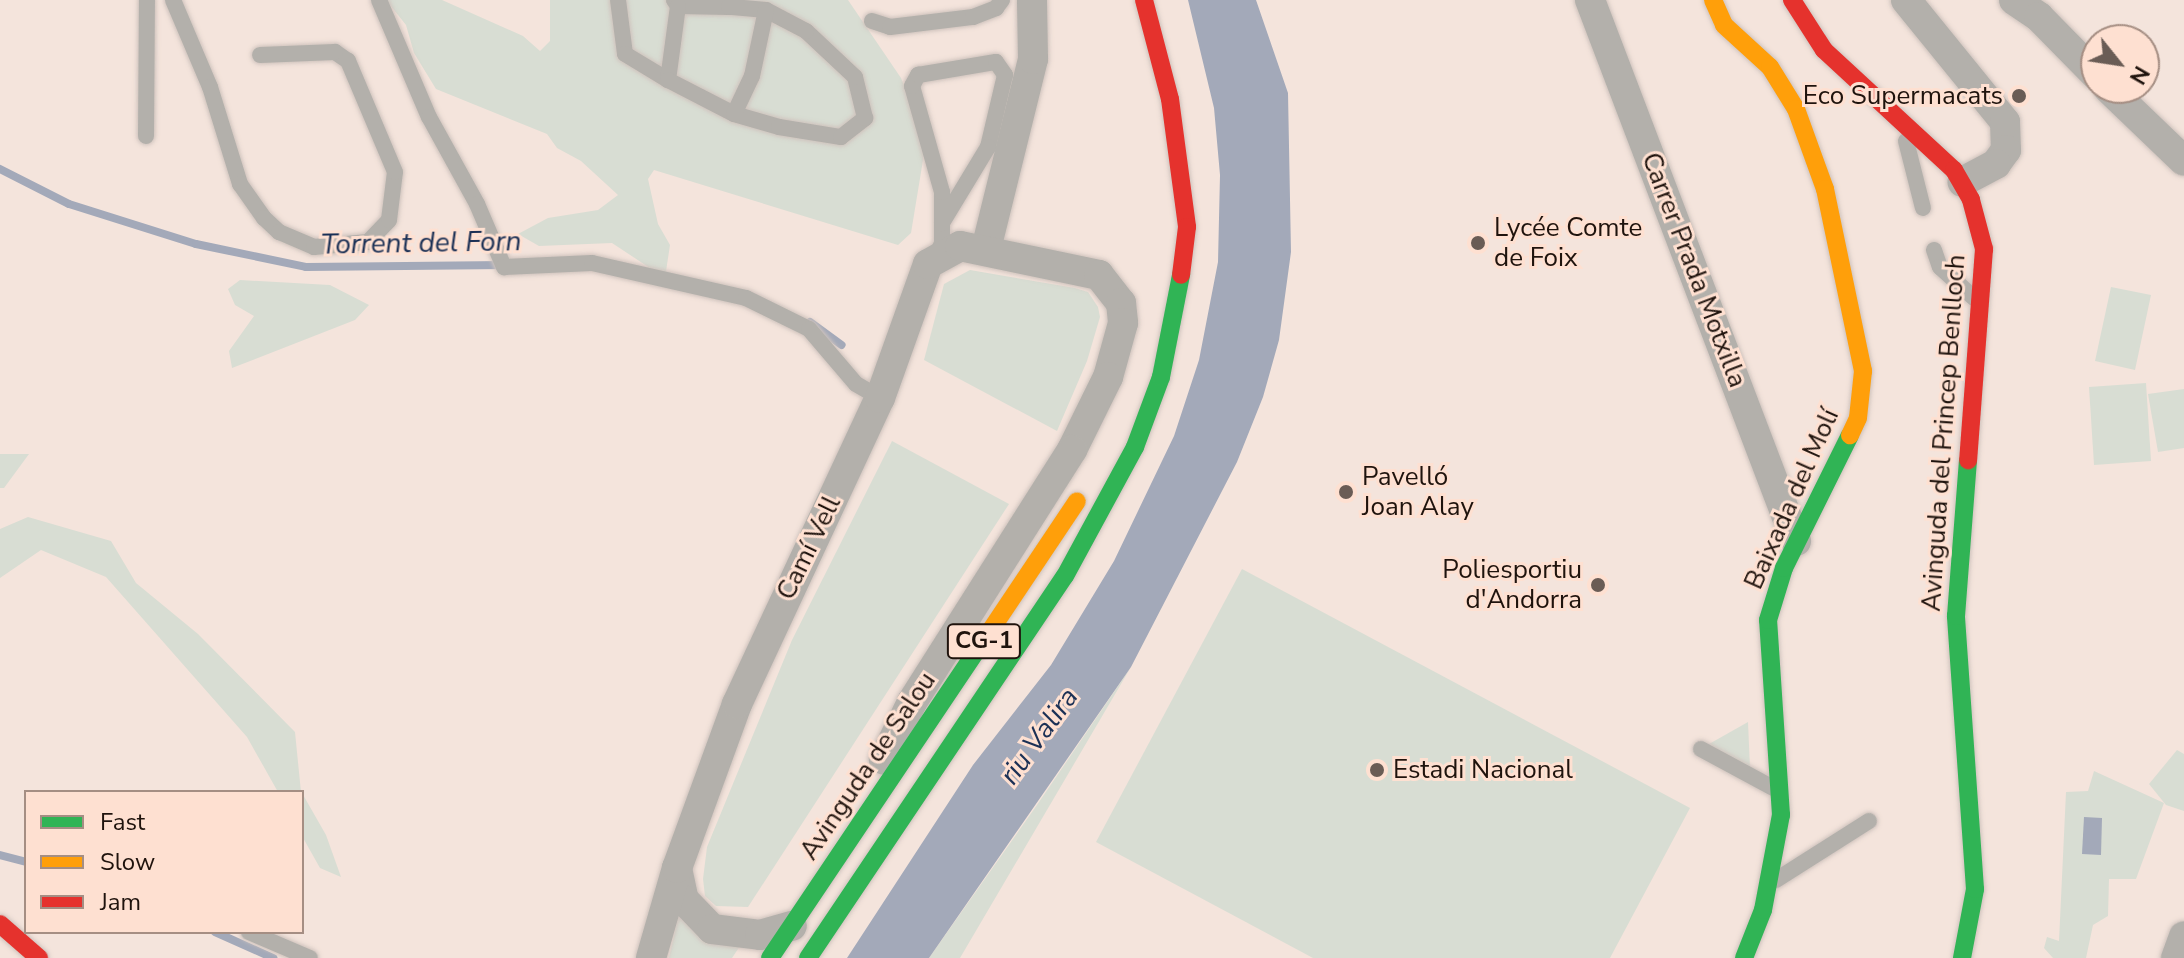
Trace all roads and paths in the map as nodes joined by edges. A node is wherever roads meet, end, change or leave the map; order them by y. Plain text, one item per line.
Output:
1 (147, 0) edge
2 (173, 0) edge
3 (379, 0) edge
4 (618, 0) edge
5 (1002, 0) edge
6 (1032, 0) edge
7 (1144, 0) edge
8 (1590, 0) edge
9 (1713, 0) edge
10 (1792, 0) edge
11 (1906, 0) edge
12 (2014, 0) edge
13 (676, 3) edge
14 (731, 4) edge
15 (2042, 9) edge
16 (766, 10) junction
17 (872, 21) dead end
18 (260, 55) dead end
19 (2080, 55) edge
20 (668, 80) junction
21 (1871, 96) junction
22 (2125, 104) edge
23 (734, 114) junction
24 (146, 136) dead end
25 (2184, 161) edge
26 (1962, 182) junction
27 (1923, 208) dead end
28 (956, 243) junction
29 (1934, 250) dead end
30 (1176, 312) junction
31 (1981, 314) junction
32 (880, 398) junction
33 (1109, 452) dead end
34 (1087, 486) dead end
35 (1796, 541) junction
36 (1701, 749) dead end
37 (1782, 792) junction
38 (1869, 821) dead end
39 (840, 855) junction
40 (677, 868) junction
41 (1768, 885) junction
42 (0, 924) edge
43 (792, 926) junction
44 (254, 934) edge
45 (2184, 936) edge
46 (655, 950) edge
47 (39, 958) edge
48 (310, 958) edge
49 (770, 958) edge
50 (808, 958) edge
51 (1744, 958) edge
52 (1962, 958) edge
53 (2176, 958) edge

1 - 24 lane
2 - 18 lane
3 - 32 lane
4 - 20 lane
5 - 17 lane
6 - 28 street, Camí Vell
7 - 30 main road, CG-1
8 - 35 street, Carrer Prada Motxilla
9 - 35 main road, Baixada del Molí
10 - 21 main road, Avinguda del Princep Benlloch
11 - 26 street
12 - 15 street
13 - 14 lane
13 - 20 lane
14 - 16 lane
15 - 19 street
16 - 23 lane
16 - 23 lane
20 - 23 lane
21 - 26 main road, Avinguda del Princep Benlloch
21 - 27 lane
22 - 25 street
26 - 31 main road, Avinguda del Princep Benlloch
28 - 28 lane
28 - 32 street, Camí Vell
28 - 39 street
29 - 31 lane
30 - 33 main road, CG-1
30 - 50 main road, CG-1
31 - 52 main road, Avinguda del Princep Benlloch
32 - 40 street, Camí Vell
34 - 39 main road, Avinguda de Salou / CG-1
35 - 37 main road, Baixada del Molí
36 - 37 lane
37 - 41 main road, Baixada del Molí
38 - 41 lane
39 - 43 main road, Avinguda de Salou / CG-1
40 - 43 street
40 - 46 street, Camí Vell
41 - 51 main road, Baixada del Molí
42 - 47 main road
43 - 49 main road, Avinguda de Salou / CG-1
44 - 48 lane
45 - 53 street

